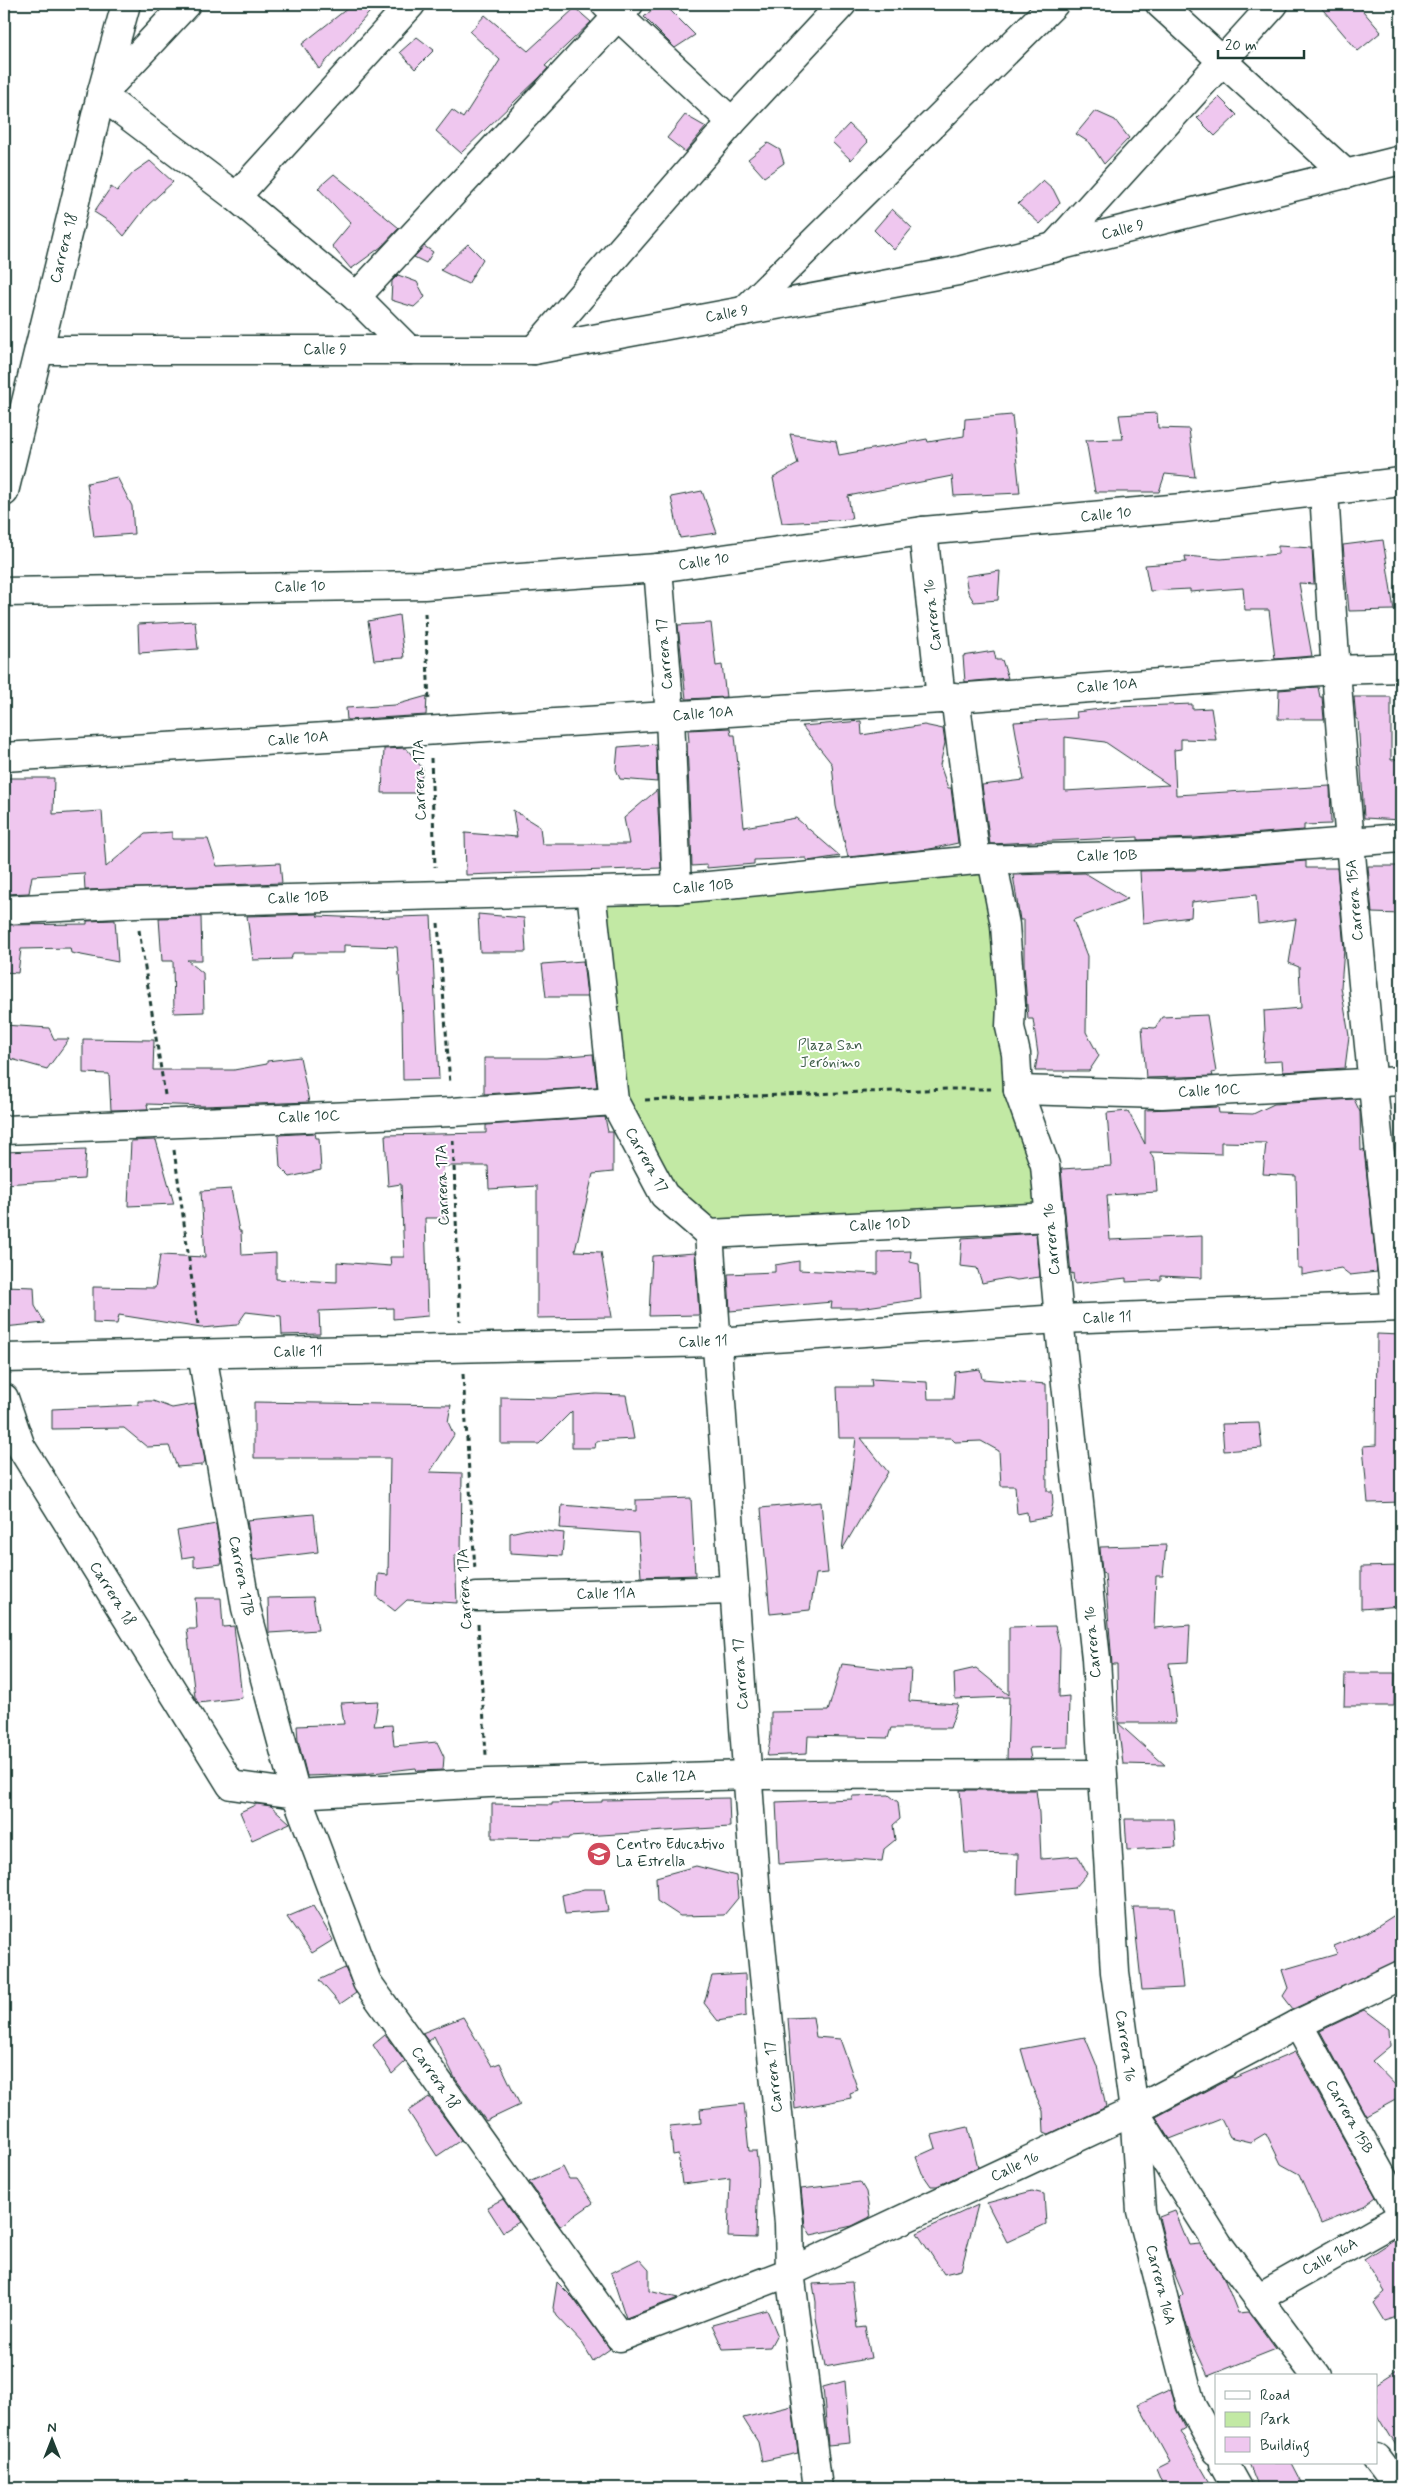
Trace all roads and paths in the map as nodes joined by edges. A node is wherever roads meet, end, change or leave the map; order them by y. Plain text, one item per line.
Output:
1 (126, 4) edge
2 (186, 4) edge
3 (411, 4) edge
4 (842, 4) edge
5 (1054, 4) edge
6 (1160, 4) edge
7 (1274, 4) edge
8 (617, 8) edge
9 (1222, 61) junction
10 (101, 95) junction
11 (732, 122) junction
12 (1401, 160) edge
13 (1346, 174) junction
14 (236, 197) junction
15 (1052, 248) junction
16 (356, 296) junction
17 (744, 311) junction
18 (39, 350) junction
19 (409, 350) junction
20 (534, 350) junction
21 (1401, 482) edge
22 (1324, 491) junction
23 (4, 492) edge
24 (923, 531) junction
25 (658, 568) junction
26 (424, 585) junction
27 (4, 592) edge
28 (1401, 668) edge
29 (1334, 670) junction
30 (948, 698) junction
31 (670, 716) junction
32 (430, 731) junction
33 (4, 758) edge
34 (1401, 838) edge
35 (1350, 842) junction
36 (984, 860) junction
37 (677, 889) junction
38 (591, 891) junction
39 (436, 894) junction
40 (4, 910) edge
41 (1401, 1081) edge
42 (1372, 1082) junction
43 (1018, 1090) junction
44 (614, 1101) junction
45 (452, 1112) junction
46 (4, 1130) edge
47 (1050, 1217) junction
48 (710, 1234) junction
49 (1399, 1307) edge
50 (1059, 1319) junction
51 (716, 1342) junction
52 (462, 1349) junction
53 (202, 1354) junction
54 (4, 1358) edge
55 (4, 1398) edge
56 (735, 1590) junction
57 (477, 1597) junction
58 (1102, 1774) junction
59 (748, 1775) junction
60 (488, 1783) junction
61 (231, 1785) joint
62 (296, 1794) junction
63 (1401, 1975) edge
64 (1298, 2024) junction
65 (1134, 2111) junction
66 (1401, 2211) edge
67 (1401, 2217) edge
68 (790, 2272) junction
69 (1258, 2298) junction
70 (620, 2337) joint
71 (1315, 2374) edge
72 (1215, 2448) edge
73 (1378, 2461) edge
74 (1225, 2464) edge
75 (818, 2488) edge
76 (1238, 2488) edge
77 (1399, 2488) edge

1 - 10 street, Carrera 18
2 - 10 street
3 - 14 street
4 - 11 street
5 - 17 street
6 - 9 street
7 - 9 street
8 - 11 street
8 - 16 street
9 - 13 street
9 - 15 street
10 - 14 street
10 - 18 street, Carrera 18
11 - 20 street
12 - 13 street, Calle 9
13 - 15 street, Calle 9
14 - 16 street
15 - 17 street, Calle 9
16 - 19 street
17 - 20 street, Calle 9
18 - 19 street, Calle 9
18 - 23 street, Carrera 18
19 - 20 street, Calle 9
21 - 22 street, Calle 10
22 - 24 street, Calle 10
22 - 29 street, Carrera 15A
24 - 25 street, Calle 10
24 - 30 street, Carrera 16
25 - 26 street, Calle 10
25 - 31 street, Carrera 17
26 - 27 street, Calle 10
26 - 32 path, Carrera 17A
28 - 29 street, Calle 10A
29 - 30 street, Calle 10A
29 - 35 street, Carrera 15A
30 - 31 street, Calle 10A
30 - 36 street, Carrera 16
31 - 32 street, Calle 10A
31 - 37 street, Carrera 17
32 - 33 street, Calle 10A
32 - 39 path, Carrera 17A
34 - 35 street, Calle 10B
35 - 36 street, Calle 10B
35 - 42 street, Carrera 15A
36 - 37 street, Calle 10B
36 - 43 street, Carrera 16
37 - 38 street, Calle 10B
38 - 39 street, Calle 10B
38 - 44 street, Carrera 17
39 - 40 street, Calle 10B
39 - 45 path, Carrera 17A
41 - 42 street, Calle 10C
42 - 43 street, Calle 10C
42 - 49 street, Carrera 15A
43 - 44 path
43 - 47 street, Carrera 16
44 - 45 street, Calle 10C
44 - 48 street, Carrera 17
45 - 46 street, Calle 10C
45 - 52 path, Carrera 17A
47 - 48 street, Calle 10D
47 - 50 street, Carrera 16
48 - 51 street, Carrera 17
49 - 50 street, Calle 11
50 - 51 street, Calle 11
50 - 58 street, Carrera 16
51 - 52 street, Calle 11
51 - 56 street, Carrera 17
52 - 53 street, Calle 11
52 - 57 path, Carrera 17A
53 - 54 street, Calle 11
53 - 62 street, Carrera 17B
55 - 61 street, Carrera 18
56 - 57 street, Calle 11A
56 - 59 street, Carrera 17
57 - 60 path, Carrera 17A
58 - 59 street, Calle 12A
58 - 65 street, Carrera 16
59 - 60 street, Calle 12A
59 - 68 street, Carrera 17
60 - 62 street, Calle 12A
61 - 62 street, Calle 12A
62 - 70 street, Carrera 18
63 - 64 street, Calle 16
64 - 65 street, Calle 16
64 - 66 street, Carrera 15B
65 - 68 street, Calle 16
65 - 69 street, Carrera 16
65 - 72 street, Carrera 16A
67 - 69 street, Calle 16A
68 - 70 street, Calle 16
68 - 75 street, Carrera 17
69 - 71 street, Carrera 16
73 - 77 street
74 - 76 street

